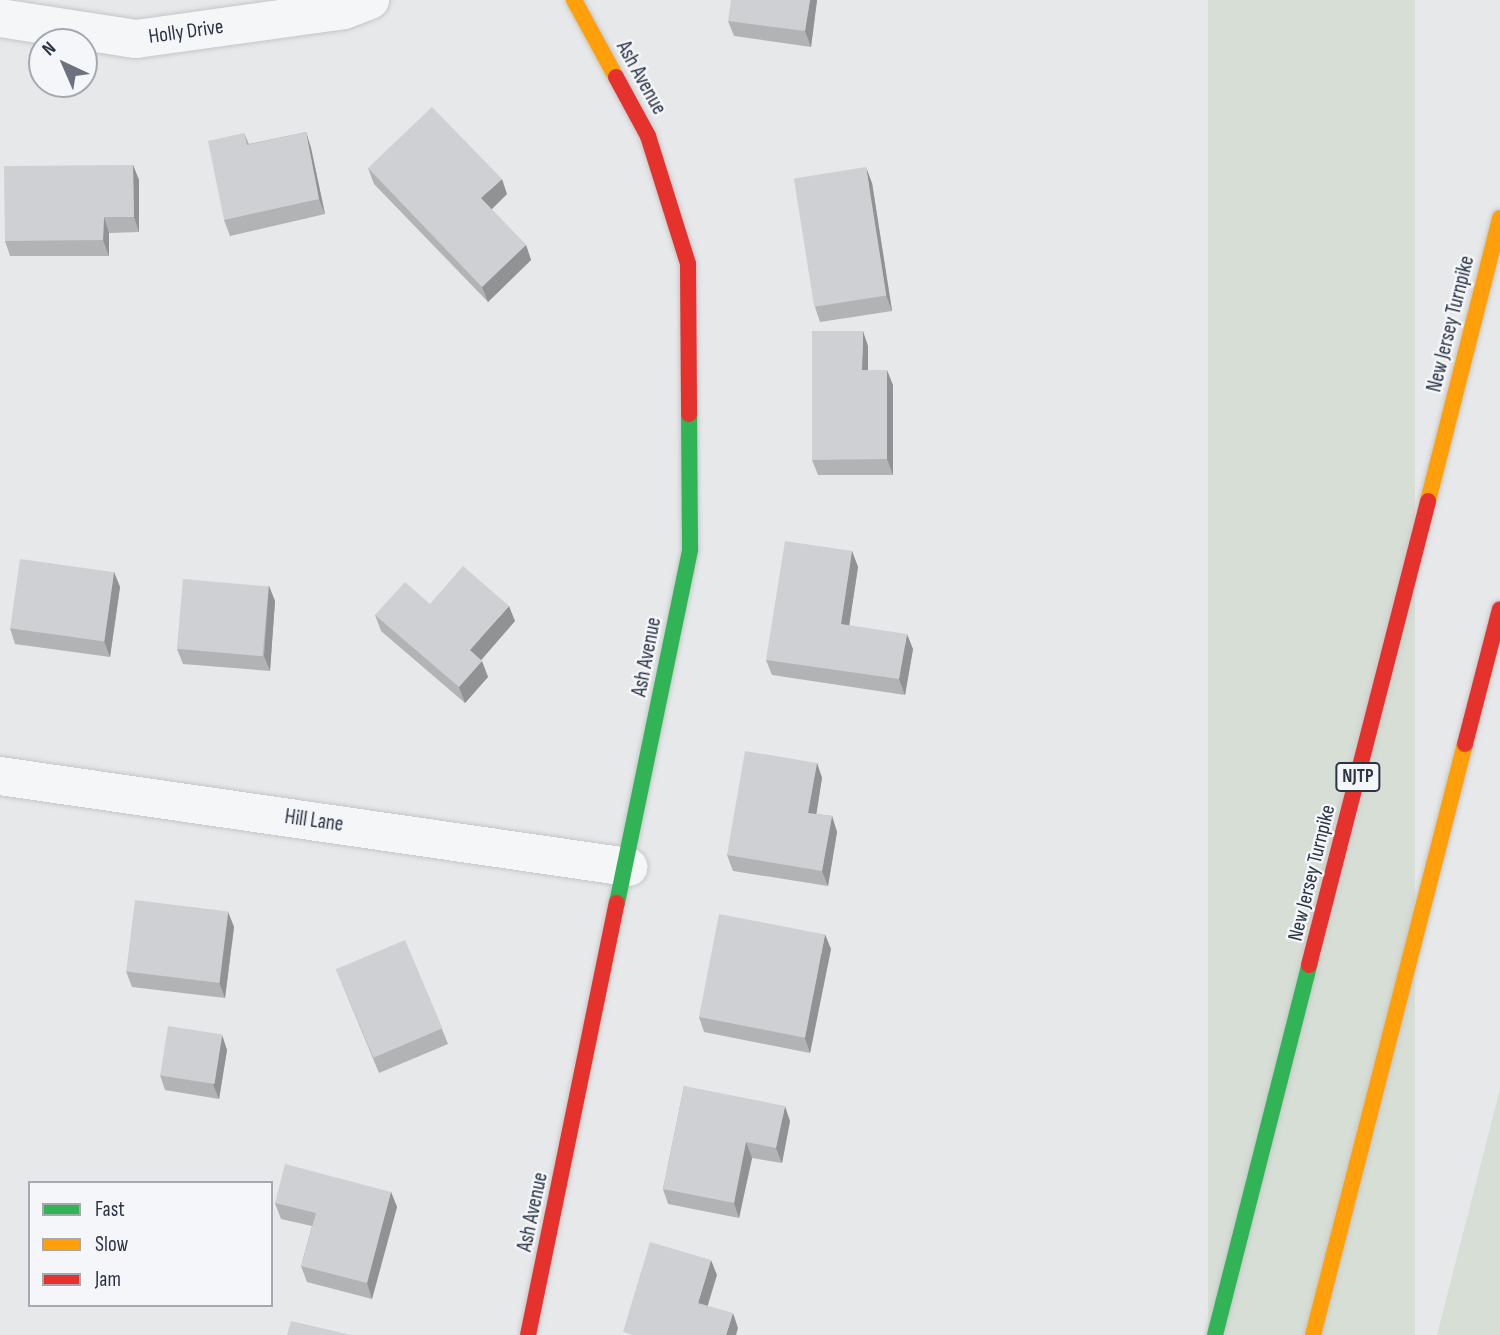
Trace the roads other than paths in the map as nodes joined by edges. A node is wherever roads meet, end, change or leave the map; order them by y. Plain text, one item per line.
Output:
1 (370, 0) edge
2 (574, 0) edge
3 (0, 18) edge
4 (1500, 218) edge
5 (1500, 609) edge
6 (0, 776) edge
7 (628, 867) junction
8 (528, 1335) edge
9 (1215, 1335) edge
10 (1313, 1335) edge

1 - 3 street, Holly Drive
2 - 7 main road, Ash Avenue
4 - 9 main road, New Jersey Turnpike / NJTP
5 - 10 main road
6 - 7 street, Hill Lane
7 - 8 main road, Ash Avenue

